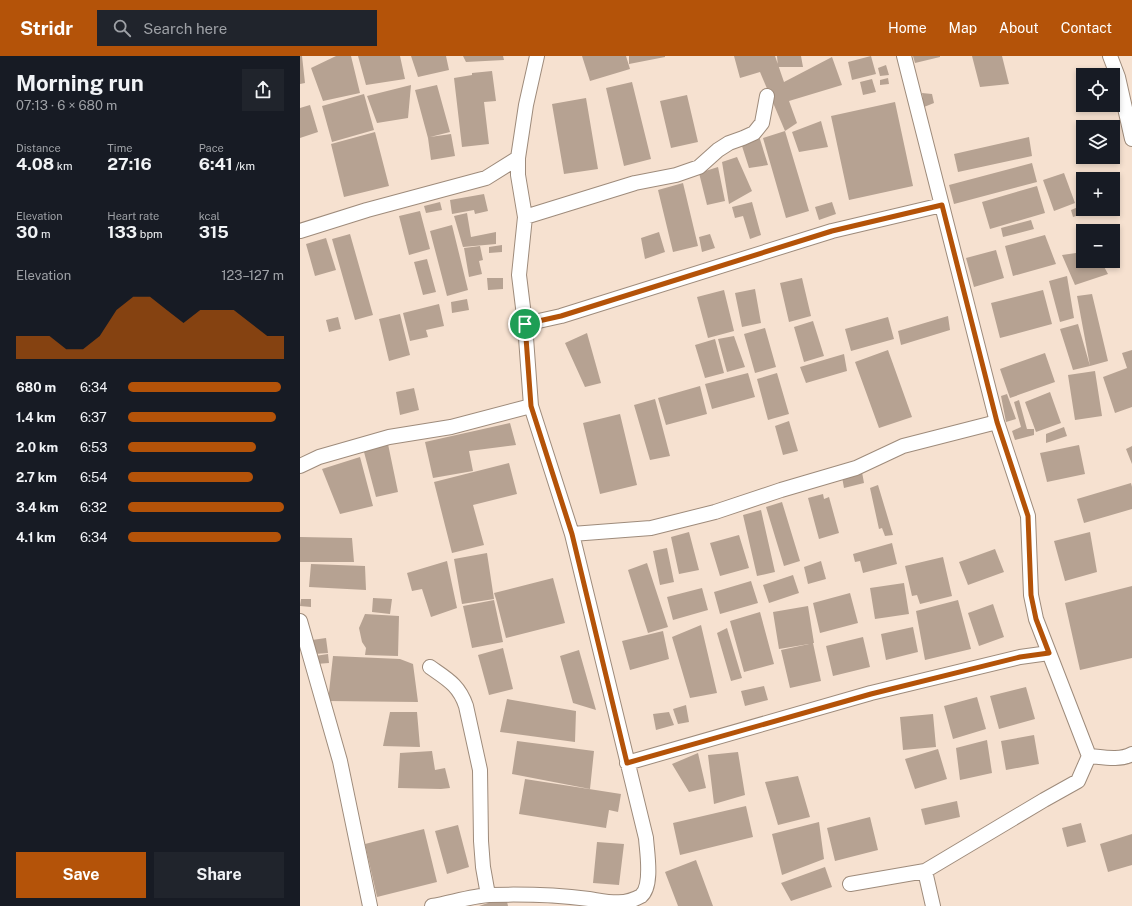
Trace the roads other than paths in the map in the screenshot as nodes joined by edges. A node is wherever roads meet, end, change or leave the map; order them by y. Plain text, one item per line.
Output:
1 (537, 56) edge
2 (904, 56) edge
3 (1110, 56) edge
4 (767, 96) dead end
5 (1132, 139) edge
6 (518, 158) junction
7 (942, 205) junction
8 (525, 217) junction
9 (300, 231) edge
10 (525, 324) junction
11 (531, 406) junction
12 (997, 422) junction
13 (300, 466) edge
14 (572, 534) junction
15 (300, 621) edge
16 (1049, 653) junction
17 (430, 667) dead end
18 (1132, 754) edge
19 (1089, 756) junction
20 (627, 763) junction
21 (925, 871) junction
22 (850, 884) dead end
23 (488, 895) junction
24 (370, 906) edge
25 (432, 906) edge
26 (933, 906) edge

1 - 6 street
2 - 7 street
3 - 5 street
4 - 8 street
6 - 8 street
6 - 9 street
7 - 10 street
7 - 12 street
8 - 10 street
10 - 11 street
11 - 13 street
11 - 14 street
12 - 14 street
12 - 16 street
14 - 20 street
15 - 24 street
16 - 19 street
16 - 20 street
17 - 23 street
18 - 19 street
19 - 21 street
20 - 23 street
21 - 22 street
21 - 26 street
23 - 25 street

